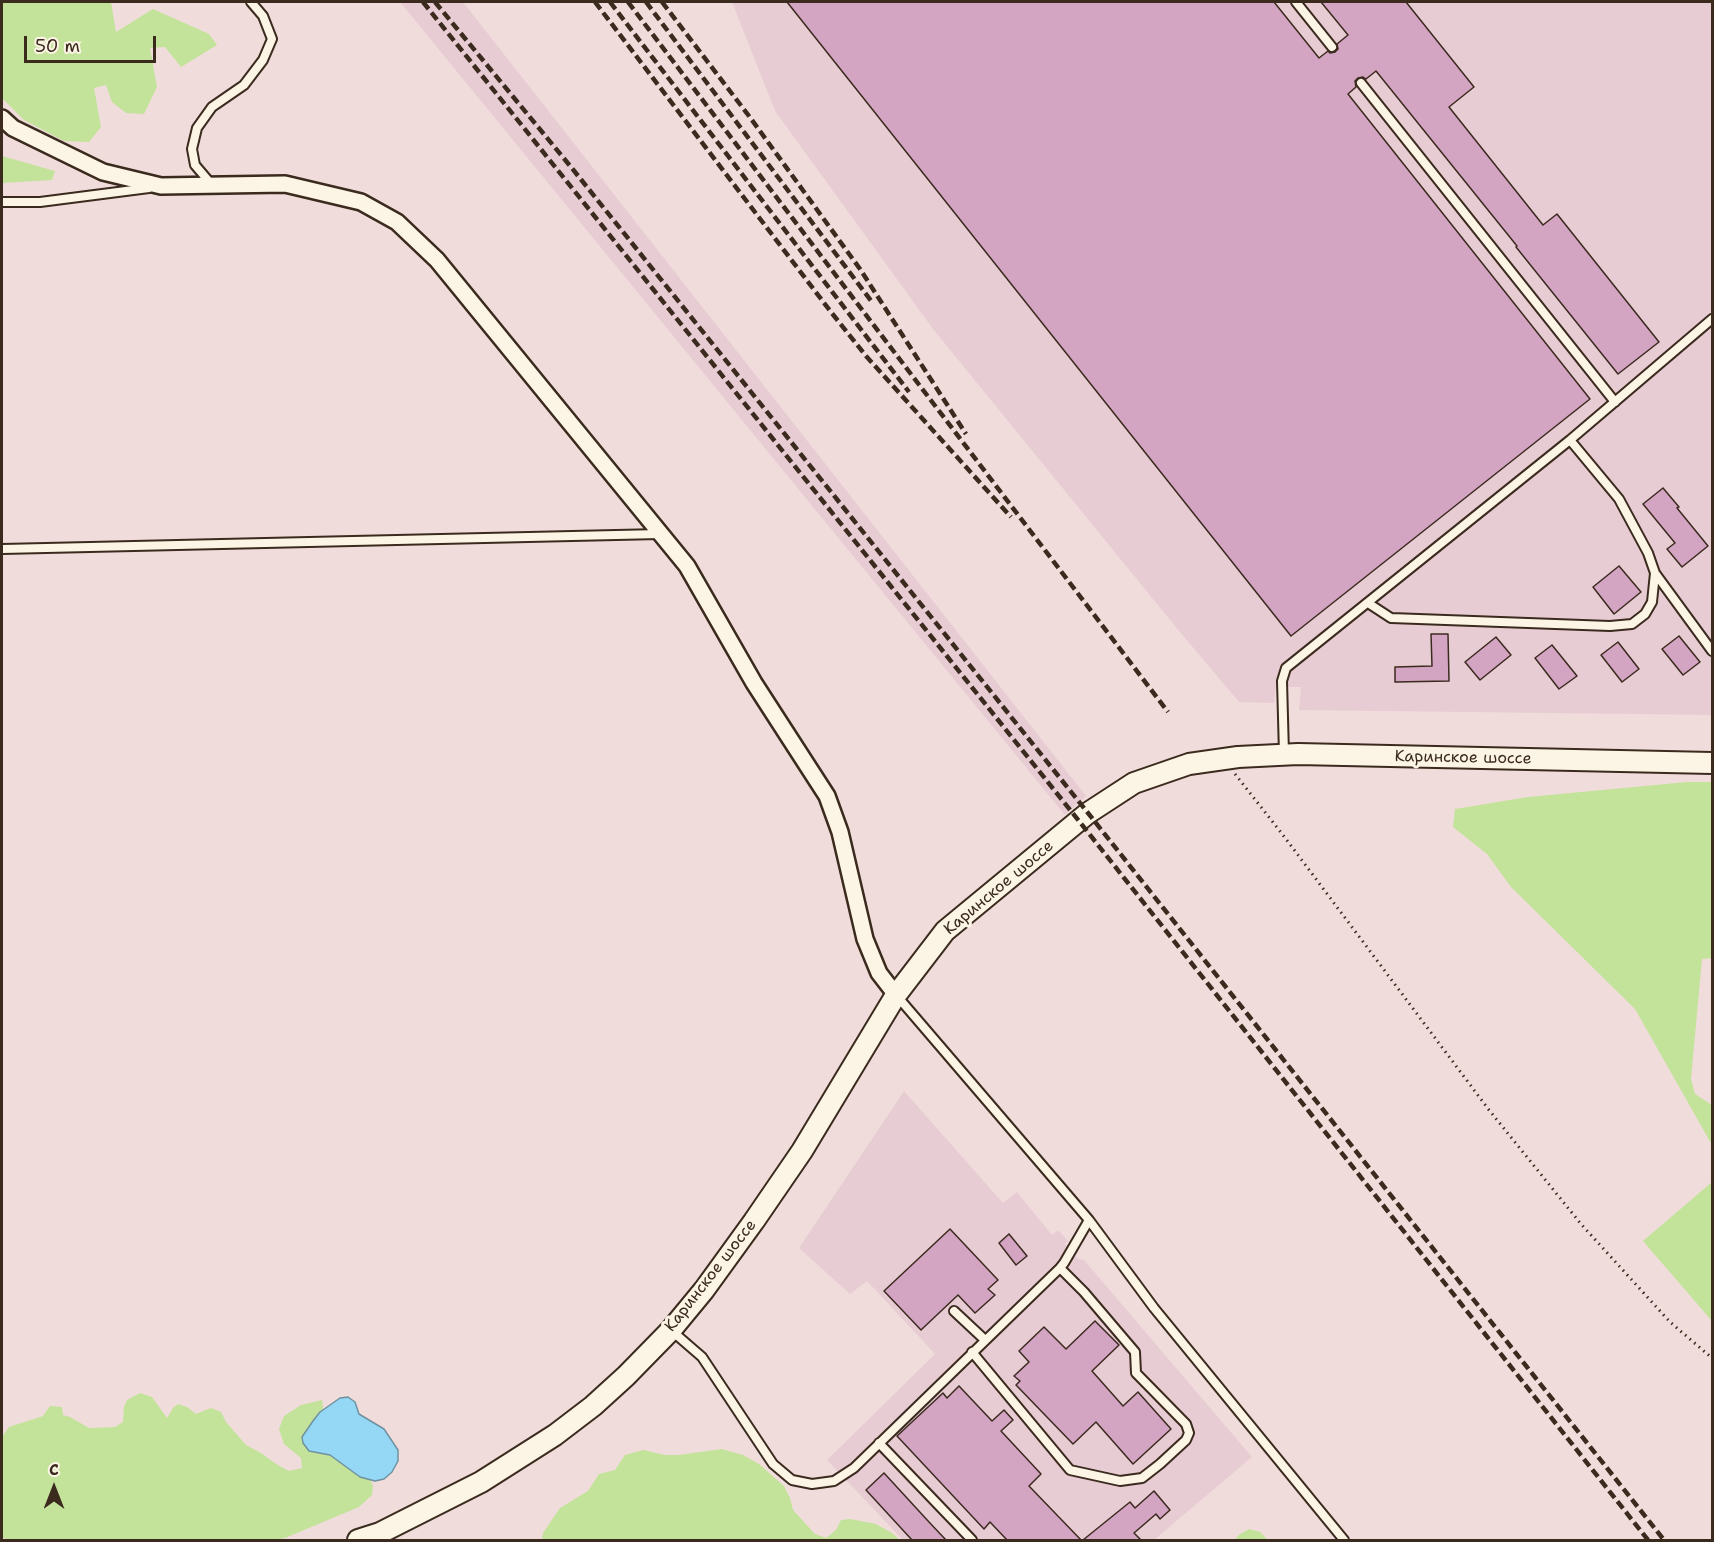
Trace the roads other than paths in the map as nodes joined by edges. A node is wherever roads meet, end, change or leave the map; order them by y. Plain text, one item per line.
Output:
1 (251, 2) edge
2 (1296, 2) edge
3 (1332, 47) dead end
4 (1361, 83) dead end
5 (2, 118) edge
6 (212, 185) junction
7 (161, 186) junction
8 (2, 202) edge
9 (1713, 319) edge
10 (1615, 402) junction
11 (1570, 440) junction
12 (661, 534) junction
13 (2, 549) edge
14 (1654, 573) junction
15 (1368, 603) junction
16 (1713, 651) edge
17 (1284, 755) junction
18 (1713, 763) edge
19 (896, 995) junction
20 (1089, 1220) junction
21 (1060, 1268) junction
22 (954, 1311) dead end
23 (670, 1330) junction
24 (985, 1340) junction
25 (972, 1352) junction
26 (879, 1443) junction
27 (358, 1540) edge
28 (972, 1540) edge
29 (1344, 1540) edge

1 - 6 lane
2 - 3 lane
4 - 10 lane
5 - 7 street
6 - 7 street
6 - 12 street
7 - 8 lane
9 - 10 lane
10 - 11 lane
11 - 14 lane
11 - 15 lane
12 - 13 lane
12 - 19 street
14 - 15 lane
14 - 16 lane
15 - 17 lane
17 - 18 street, Каринское шоссе
17 - 19 street, Каринское шоссе
19 - 20 lane
19 - 23 street, Каринское шоссе
20 - 21 lane
20 - 29 lane
21 - 24 lane
21 - 25 lane
22 - 24 lane
23 - 26 lane
23 - 27 street, Каринское шоссе
24 - 25 lane
25 - 26 lane
26 - 28 lane

